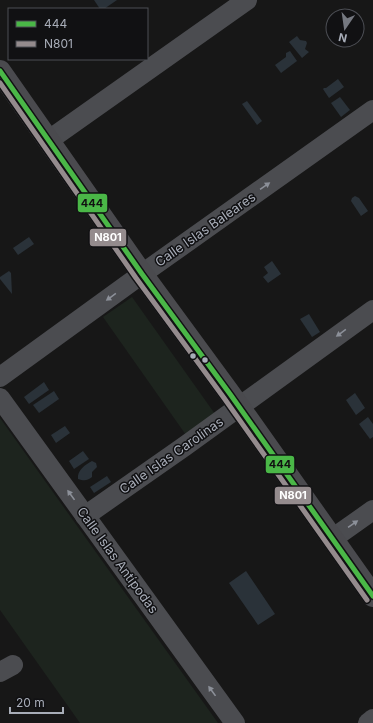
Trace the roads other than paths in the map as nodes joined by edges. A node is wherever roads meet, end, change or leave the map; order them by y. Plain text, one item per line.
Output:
1 (247, 0) edge
2 (0, 71) edge
3 (373, 110) edge
4 (49, 140) junction
5 (142, 274) junction
6 (373, 310) edge
7 (0, 377) edge
8 (0, 398) edge
9 (239, 407) junction
10 (373, 510) edge
11 (85, 516) junction
12 (332, 539) junction
13 (373, 596) edge
14 (373, 719) edge
15 (235, 723) edge
16 (368, 723) edge

1 - 4 street
2 - 4 street
5 -> 3 street, Calle Islas Baleares
4 - 5 street
5 -> 7 street, Calle Islas Baleares
5 - 9 street
6 -> 9 street, Calle Islas Carolinas
11 -> 8 street, Calle Islas Antípodas
9 - 11 street, Calle Islas Carolinas
9 - 12 street
12 -> 10 street
15 -> 11 street, Calle Islas Antípodas
12 - 13 street
14 - 16 street

